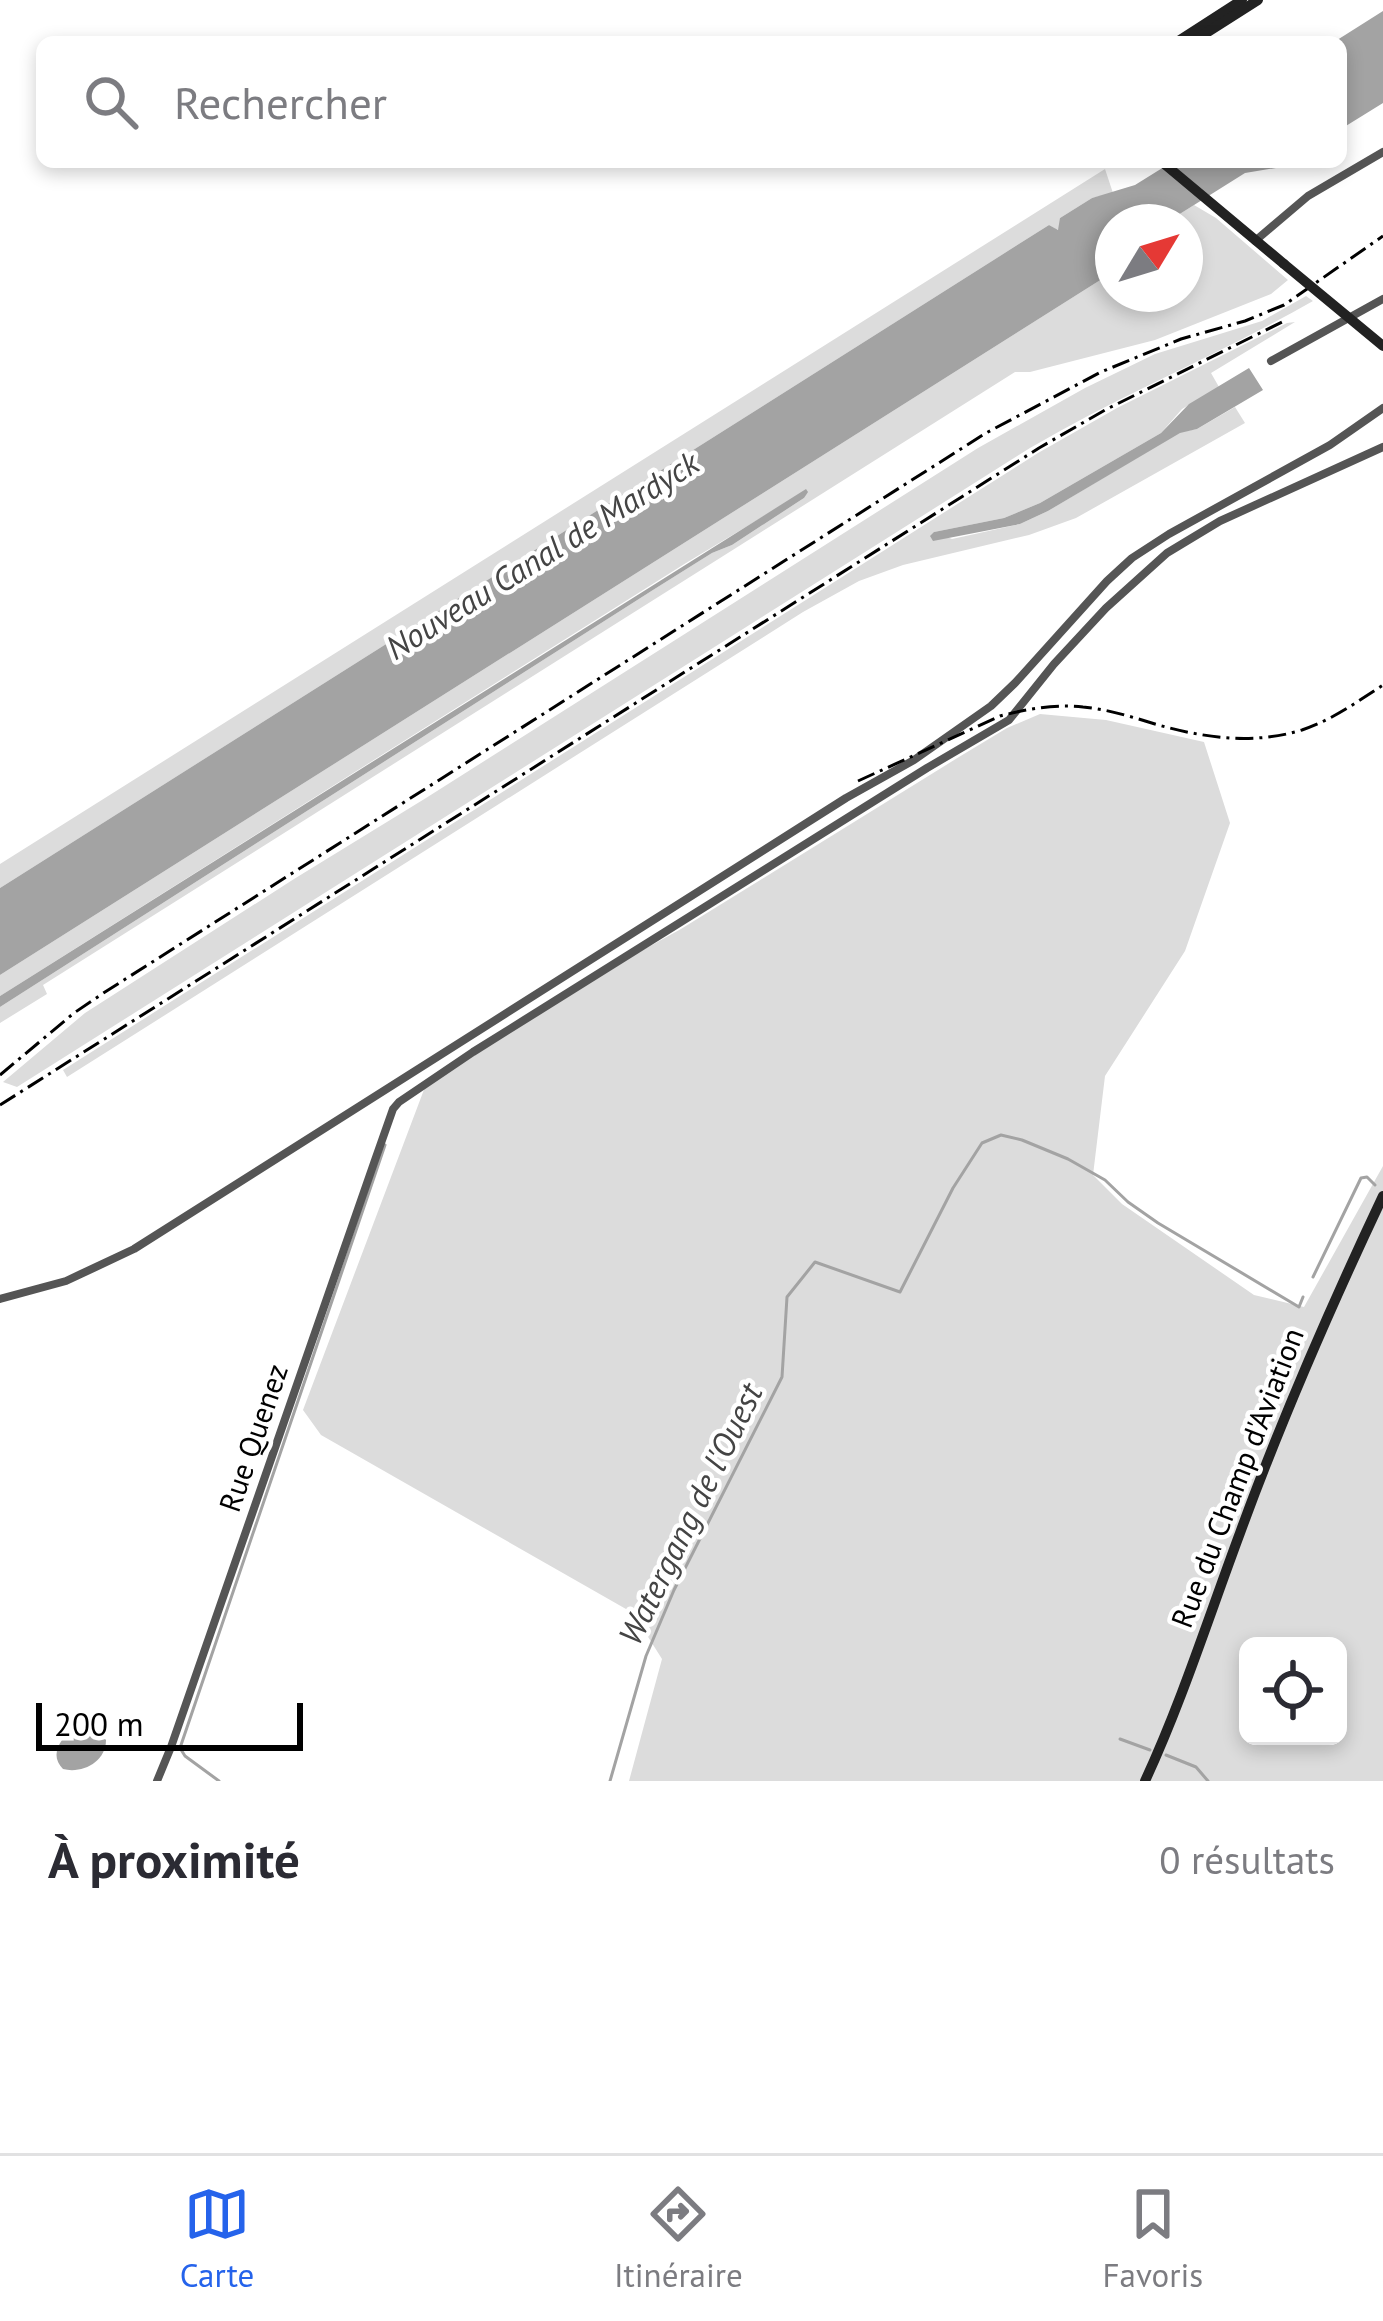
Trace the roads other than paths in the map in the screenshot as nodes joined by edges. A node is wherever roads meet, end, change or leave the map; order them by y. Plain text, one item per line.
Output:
1 (1242, 0) edge
2 (1258, 0) edge
3 (1186, 36) edge
4 (1201, 36) edge
5 (1383, 152) edge
6 (1169, 168) edge
7 (1256, 241) junction
8 (1383, 299) edge
9 (1383, 346) edge
10 (1271, 361) dead end
11 (1383, 408) edge
12 (1383, 447) edge
13 (1383, 1196) edge
14 (0, 1299) edge
15 (157, 1781) edge
16 (1145, 1781) edge

1 - 3 street
2 - 4 street
5 - 7 street
6 - 7 street
7 - 9 street, bridge
8 - 10 street
11 - 14 street
12 - 15 street, Rue Quenez
13 - 16 street, Rue du Champ d'Aviation

